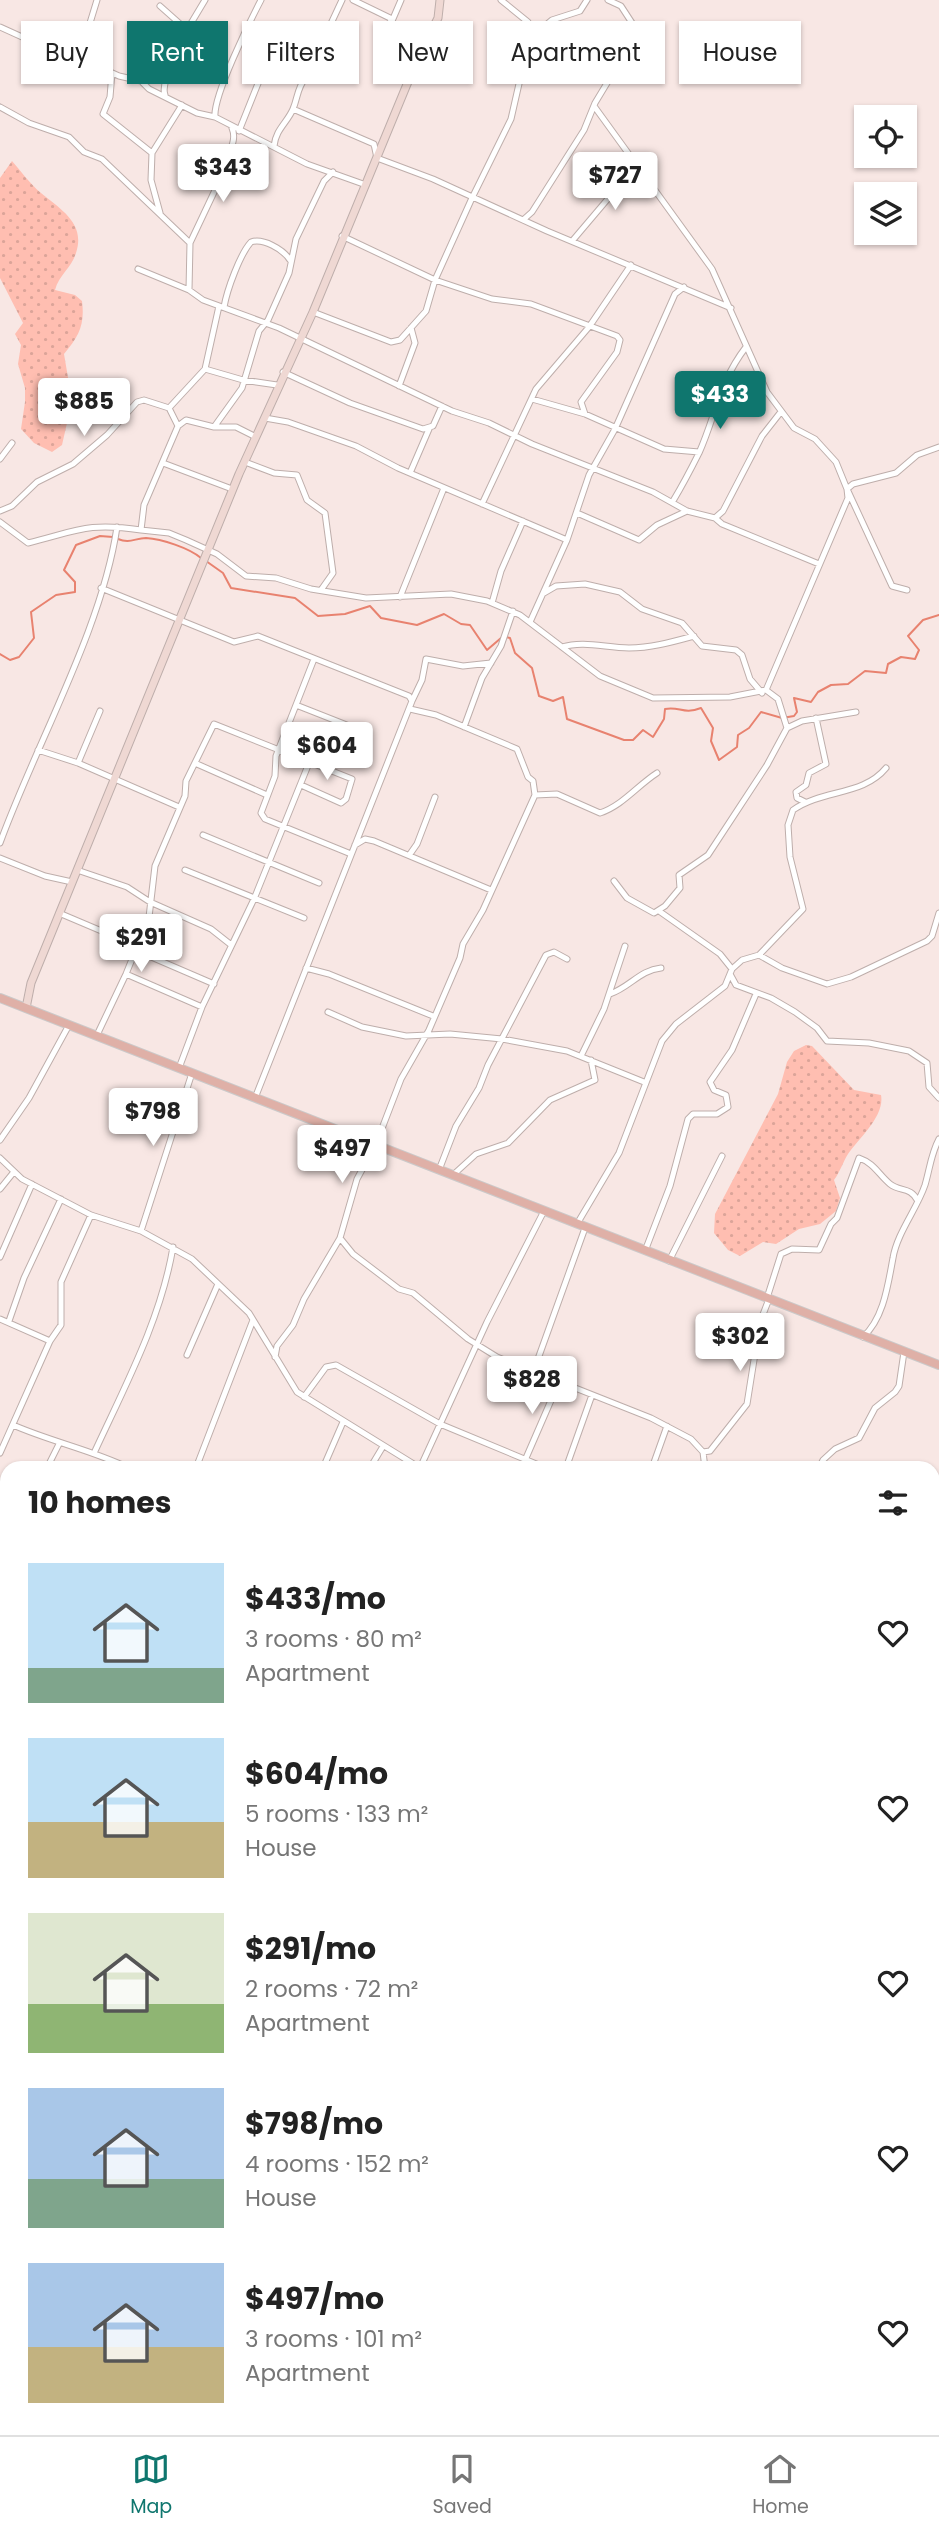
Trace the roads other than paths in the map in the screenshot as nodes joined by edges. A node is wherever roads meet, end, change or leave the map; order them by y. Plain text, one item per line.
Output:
1 (97, 0) edge
2 (205, 0) edge
3 (261, 0) edge
4 (342, 0) edge
5 (353, 0) edge
6 (401, 0) edge
7 (440, 0) edge
8 (500, 0) edge
9 (587, 0) edge
10 (608, 0) edge
11 (160, 6) dead end
12 (91, 21) edge
13 (177, 21) edge
14 (192, 21) edge
15 (392, 21) joint
16 (437, 21) edge
17 (527, 21) edge
18 (551, 21) edge
19 (0, 27) edge
20 (21, 37) edge
21 (113, 73) edge
22 (111, 84) edge
23 (164, 84) edge
24 (257, 84) edge
25 (407, 84) edge
26 (518, 84) edge
27 (165, 95) junction
28 (182, 105) junction
29 (594, 106) junction
30 (0, 107) edge
31 (293, 109) junction
32 (215, 117) junction
33 (232, 128) junction
34 (239, 131) junction
35 (274, 146) junction
36 (152, 153) junction
37 (377, 158) junction
38 (639, 168) junction
39 (333, 172) junction
40 (366, 185) junction
41 (472, 198) junction
42 (161, 215) junction
43 (523, 220) junction
44 (342, 236) junction
45 (573, 240) junction
46 (190, 243) junction
47 (290, 260) junction
48 (631, 265) junction
49 (138, 269) dead end
50 (435, 280) junction
51 (684, 287) junction
52 (189, 290) junction
53 (221, 307) junction
54 (731, 308) junction
55 (313, 312) junction
56 (264, 324) junction
57 (590, 326) junction
58 (411, 328) junction
59 (301, 338) junction
60 (746, 348) junction
61 (205, 369) junction
62 (283, 372) junction
63 (243, 380) junction
64 (277, 384) junction
65 (399, 386) junction
66 (532, 399) junction
67 (442, 406) junction
68 (169, 408) junction
69 (780, 413) junction
70 (585, 414) junction
71 (265, 418) junction
72 (178, 426) junction
73 (214, 427) junction
74 (429, 429) junction
75 (615, 429) junction
76 (512, 434) junction
77 (256, 437) junction
78 (12, 443) dead end
79 (939, 447) edge
80 (699, 453) junction
81 (0, 459) edge
82 (245, 462) junction
83 (163, 463) junction
84 (593, 467) junction
85 (410, 473) junction
86 (444, 488) junction
87 (232, 489) junction
88 (847, 489) junction
89 (673, 501) junction
90 (482, 504) junction
91 (0, 511) edge
92 (687, 511) junction
93 (577, 513) junction
94 (715, 518) junction
95 (523, 521) junction
96 (0, 522) edge
97 (117, 527) junction
98 (141, 530) junction
99 (567, 540) junction
100 (207, 554) junction
101 (819, 564) junction
102 (101, 588) junction
103 (321, 590) junction
104 (907, 590) dead end
105 (544, 593) junction
106 (400, 597) junction
107 (492, 603) junction
108 (513, 611) junction
109 (179, 619) junction
110 (530, 622) junction
111 (694, 636) junction
112 (562, 647) junction
113 (314, 659) junction
114 (491, 663) junction
115 (764, 691) junction
116 (412, 701) junction
117 (296, 705) junction
118 (410, 709) junction
119 (100, 711) dead end
120 (856, 712) dead end
121 (816, 719) junction
122 (464, 727) junction
123 (787, 728) junction
124 (362, 732) dead end
125 (278, 749) junction
126 (38, 750) junction
127 (78, 763) junction
128 (309, 763) junction
129 (197, 764) junction
130 (887, 768) dead end
131 (657, 773) dead end
132 (114, 779) junction
133 (301, 785) junction
134 (267, 795) junction
135 (535, 795) junction
136 (435, 797) dead end
137 (805, 802) junction
138 (179, 807) junction
139 (283, 827) junction
140 (204, 835) dead end
141 (0, 843) edge
142 (355, 845) junction
143 (351, 853) junction
144 (410, 854) junction
145 (0, 858) edge
146 (268, 864) junction
147 (77, 870) junction
148 (185, 870) dead end
149 (614, 881) dead end
150 (72, 882) junction
151 (319, 883) dead end
152 (491, 890) junction
153 (254, 900) junction
154 (150, 902) junction
155 (659, 911) junction
156 (59, 913) junction
157 (939, 914) edge
158 (304, 918) dead end
159 (230, 944) junction
160 (625, 946) dead end
161 (136, 948) junction
162 (759, 956) junction
163 (567, 959) dead end
164 (306, 968) junction
165 (661, 968) dead end
166 (731, 971) junction
167 (127, 974) junction
168 (214, 984) junction
169 (610, 994) junction
170 (756, 994) junction
171 (0, 998) edge
172 (202, 1007) junction
173 (26, 1008) junction
174 (328, 1012) dead end
175 (433, 1016) junction
176 (69, 1025) junction
177 (97, 1035) junction
178 (425, 1036) junction
179 (502, 1039) junction
180 (582, 1054) junction
181 (591, 1060) junction
182 (179, 1068) junction
183 (192, 1073) junction
184 (644, 1082) junction
185 (255, 1098) junction
186 (939, 1098) edge
187 (939, 1139) edge
188 (0, 1140) edge
189 (376, 1144) junction
190 (722, 1156) dead end
191 (0, 1158) edge
192 (439, 1170) junction
193 (13, 1173) junction
194 (453, 1175) junction
195 (32, 1184) junction
196 (0, 1189) edge
197 (61, 1199) junction
198 (918, 1201) junction
199 (544, 1211) junction
200 (91, 1215) junction
201 (581, 1226) junction
202 (141, 1231) junction
203 (340, 1238) junction
204 (173, 1247) junction
205 (646, 1251) junction
206 (0, 1256) edge
207 (669, 1261) junction
208 (218, 1284) junction
209 (768, 1298) junction
210 (0, 1319) edge
211 (253, 1320) junction
212 (9, 1321) junction
213 (863, 1337) junction
214 (50, 1341) junction
215 (478, 1344) junction
216 (904, 1352) junction
217 (187, 1354) dead end
218 (275, 1357) junction
219 (939, 1365) edge
220 (534, 1370) junction
221 (559, 1382) junction
222 (592, 1395) junction
223 (304, 1398) junction
224 (343, 1422) junction
225 (440, 1424) junction
226 (13, 1425) junction
227 (667, 1426) junction
228 (59, 1444) junction
229 (382, 1448) junction
230 (95, 1451) junction
231 (704, 1452) junction
232 (0, 1453) edge
233 (526, 1458) junction
234 (50, 1461) edge
235 (116, 1461) edge
236 (199, 1461) edge
237 (326, 1461) edge
238 (374, 1461) edge
239 (407, 1461) edge
240 (423, 1461) edge
241 (532, 1461) edge
242 (568, 1461) edge
243 (654, 1461) edge
244 (705, 1461) edge
245 (824, 1461) edge

1 - 12 street
2 - 14 street
3 - 32 street
4 - 31 street
5 - 15 street
6 - 15 street
7 - 16 street
8 - 17 street
9 - 18 street
10 - 29 street
11 - 13 street
19 - 20 street
21 - 27 street
22 - 36 street
23 - 27 street
24 - 34 street
25 - 37 street
26 - 41 street
27 - 28 street
28 - 32 street
28 - 36 street
29 - 38 street
29 - 43 street
30 - 42 street
31 - 35 street
31 - 37 street
32 - 33 street
33 - 34 street
33 - 46 street
34 - 35 street
35 - 39 street
36 - 42 street
37 - 40 street
37 - 41 street
38 - 45 street
38 - 54 street
39 - 40 street
39 - 47 street
40 - 44 street
41 - 43 street
41 - 50 street
42 - 46 street
43 - 45 street
44 - 50 street
44 - 55 street
45 - 48 street
46 - 52 street
47 - 53 street
47 - 56 street
48 - 51 street
48 - 57 street
49 - 52 street
50 - 57 street
50 - 58 street
51 - 54 street
51 - 75 street
52 - 53 street
53 - 56 street
53 - 61 street
54 - 60 street
55 - 58 street
55 - 59 street
56 - 59 street
56 - 63 street
57 - 66 street
57 - 70 street
58 - 65 street
59 - 62 street
59 - 65 street
60 - 69 street
60 - 80 street
61 - 63 street
61 - 68 street
62 - 64 street
62 - 74 street
63 - 64 street
63 - 73 street
64 - 71 street
65 - 67 street
66 - 70 street
66 - 76 street
67 - 74 street
67 - 76 street
68 - 72 street
68 - 91 street
69 - 88 street
69 - 94 street
70 - 75 street
71 - 77 street
71 - 85 street
72 - 73 street
72 - 83 street
73 - 77 street
74 - 85 street
75 - 80 street
75 - 84 street
76 - 84 street
76 - 90 street
77 - 82 street
78 - 81 street
79 - 88 street
80 - 89 street
82 - 87 street
82 - 103 street
83 - 87 street
83 - 98 street
84 - 89 street
84 - 93 street
85 - 86 street
86 - 90 street
86 - 106 street
87 - 100 street
88 - 101 street
88 - 104 street
89 - 92 street
90 - 95 street
92 - 93 street
92 - 94 street
93 - 99 street
94 - 101 street
95 - 99 street
95 - 107 street
96 - 97 street
97 - 98 street
97 - 102 street
98 - 100 street
99 - 105 street
100 - 103 street
100 - 109 street
101 - 115 street
102 - 109 street
102 - 126 street
103 - 106 street
105 - 110 street
105 - 111 street
106 - 107 street
107 - 108 street
108 - 110 street
108 - 114 street
109 - 113 street
109 - 132 street
110 - 112 street
111 - 112 street
111 - 115 street
112 - 115 street
113 - 116 street
113 - 117 street
114 - 116 street
114 - 122 street
115 - 123 street
116 - 118 street
117 - 124 street
117 - 125 street
118 - 122 street
118 - 142 street
119 - 127 street
120 - 121 street
121 - 123 street
121 - 137 street
122 - 135 street
123 - 155 street
125 - 128 street
125 - 129 street
125 - 134 street
126 - 127 street
126 - 141 street
127 - 132 street
128 - 133 street
128 - 133 street
129 - 134 street
129 - 138 street
130 - 137 street
131 - 135 street
132 - 138 street
132 - 147 street
133 - 139 street
134 - 139 street
135 - 152 street
136 - 144 street
137 - 162 street
138 - 154 street
139 - 143 street
139 - 146 street
140 - 146 street
142 - 143 street
142 - 144 street
143 - 164 street
144 - 152 street
145 - 150 street
146 - 151 street
146 - 153 street
147 - 150 street
147 - 154 street
148 - 153 street
149 - 155 street
150 - 156 street
152 - 175 street
153 - 158 street
153 - 159 street
154 - 159 street
154 - 161 street
155 - 166 street
156 - 161 street
156 - 173 street
157 - 162 street
159 - 168 street
160 - 169 street
161 - 167 street
161 - 168 street
162 - 166 street
163 - 179 street
164 - 175 street
164 - 185 street
165 - 169 street
166 - 170 street
166 - 184 street
167 - 172 street
167 - 177 street
168 - 172 street
169 - 180 street
170 - 186 street
170 - 205 street
171 - 173 main road
172 - 182 street
173 - 176 main road
174 - 178 street
175 - 178 street
176 - 177 main road
176 - 188 street
177 - 182 main road
178 - 179 street
178 - 189 street
179 - 180 street
179 - 192 street
180 - 181 street
181 - 184 street
181 - 194 street
182 - 183 main road
183 - 185 main road
183 - 202 street
184 - 201 street
185 - 189 main road
187 - 198 street
189 - 192 main road
189 - 203 street
190 - 207 street
191 - 193 street
192 - 194 main road
193 - 195 street
193 - 196 street
194 - 199 main road
195 - 197 street
195 - 206 street
197 - 200 street
197 - 212 street
198 - 209 street
198 - 213 street
199 - 201 main road
199 - 215 street
200 - 202 street
200 - 214 street
201 - 205 main road
201 - 220 street
202 - 204 street
203 - 215 street
203 - 218 street
204 - 208 street
204 - 230 street
205 - 207 main road
207 - 209 main road
208 - 211 street
208 - 217 street
209 - 213 main road
209 - 231 street
210 - 212 street
211 - 218 street
211 - 236 street
212 - 214 street
213 - 216 main road
214 - 226 street
215 - 220 street
215 - 225 street
216 - 219 main road
216 - 245 street
218 - 223 street
220 - 221 street
221 - 222 street
221 - 233 street
222 - 227 street
222 - 242 street
223 - 224 street
223 - 225 street
224 - 229 street
224 - 237 street
225 - 233 street
225 - 240 street
226 - 228 street
226 - 232 street
227 - 231 street
227 - 243 street
228 - 230 street
228 - 234 street
229 - 238 street
229 - 239 street
230 - 235 street
231 - 244 street
233 - 241 street

